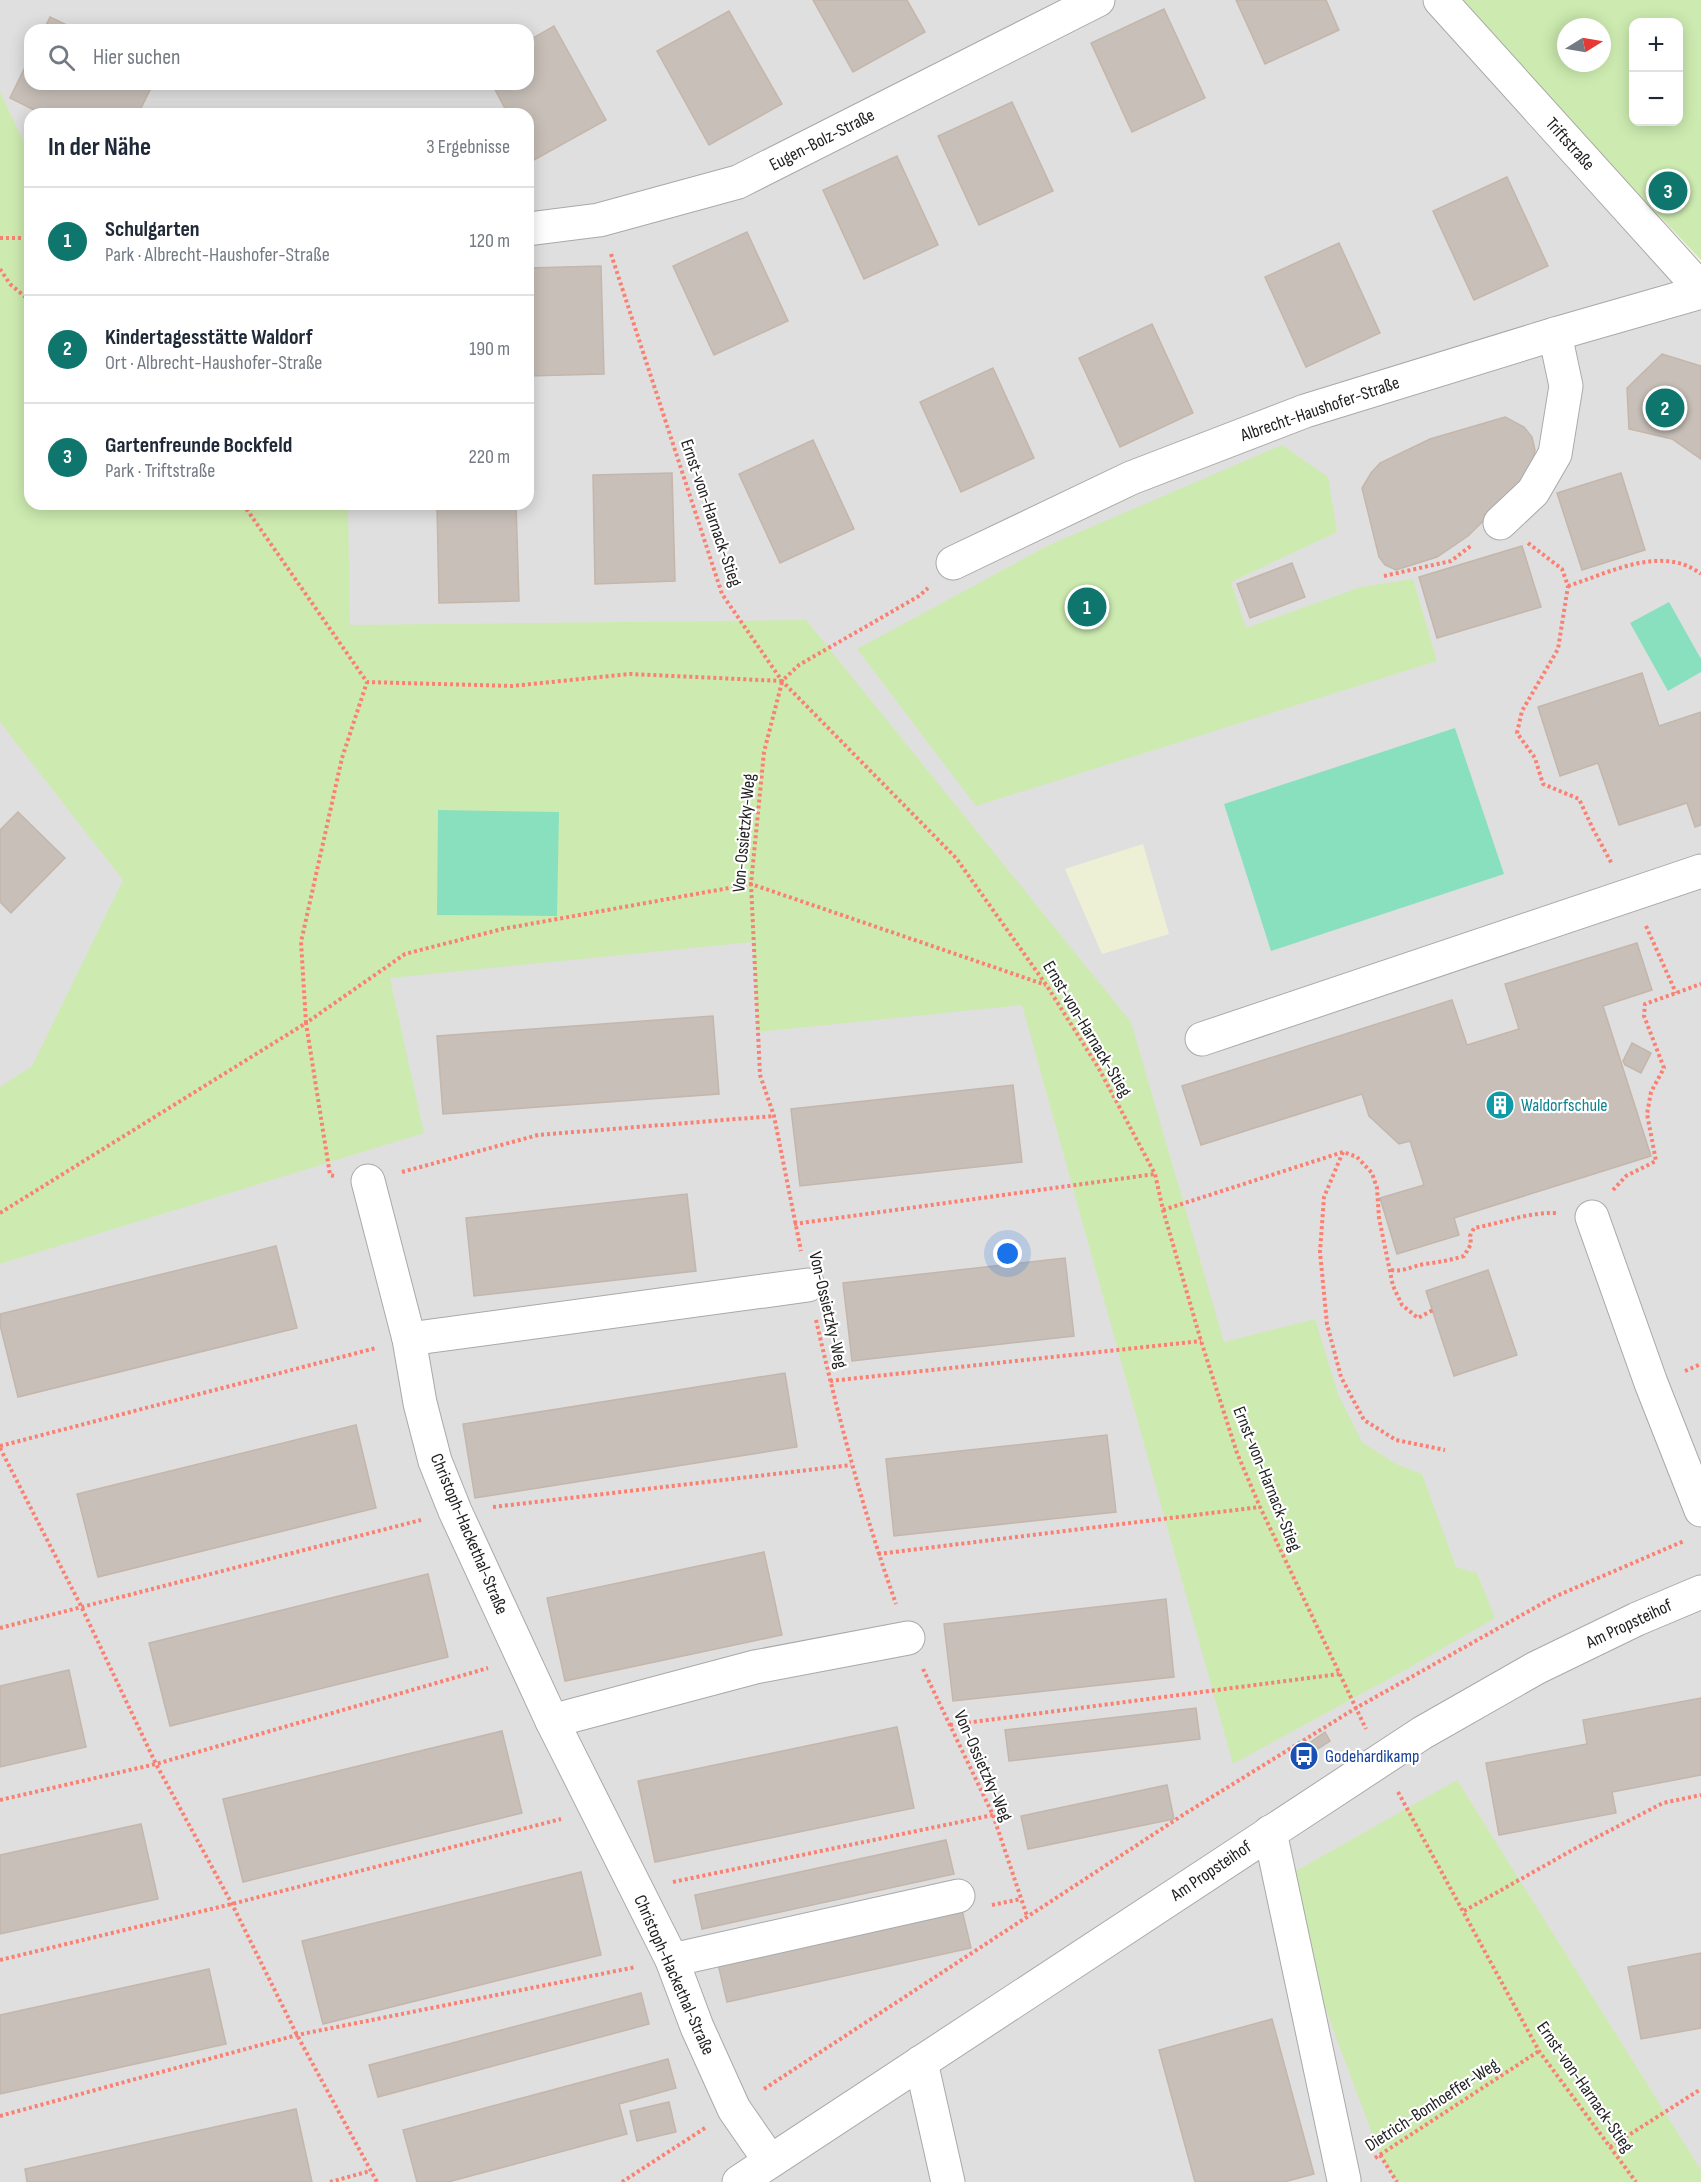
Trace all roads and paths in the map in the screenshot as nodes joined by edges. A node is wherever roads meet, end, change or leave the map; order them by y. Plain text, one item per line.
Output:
1 (1098, 0) edge
2 (1440, 0) edge
3 (599, 220) junction
4 (534, 228) edge
5 (0, 238) edge
6 (24, 238) edge
7 (0, 269) edge
8 (1701, 291) edge
9 (24, 296) edge
10 (1555, 334) junction
11 (247, 510) edge
12 (1500, 523) dead end
13 (953, 563) joint
14 (1701, 574) edge
15 (1568, 586) dead end
16 (1564, 601) dead end
17 (782, 681) junction
18 (367, 682) junction
19 (1701, 871) edge
20 (1617, 872) dead end
21 (751, 884) junction
22 (1647, 929) dead end
23 (1701, 984) edge
24 (1047, 986) junction
25 (1676, 993) junction
26 (306, 1023) junction
27 (1202, 1039) dead end
28 (774, 1116) junction
29 (1343, 1152) junction
30 (1155, 1174) junction
31 (368, 1181) junction
32 (1163, 1210) junction
33 (0, 1213) edge
34 (1592, 1218) junction
35 (795, 1224) junction
36 (1391, 1270) junction
37 (808, 1285) junction
38 (1432, 1310) dead end
39 (409, 1339) junction
40 (1201, 1341) junction
41 (830, 1381) junction
42 (0, 1447) edge
43 (1445, 1450) dead end
44 (852, 1465) junction
45 (1260, 1507) junction
46 (455, 1511) junction
47 (1696, 1524) edge
48 (878, 1554) junction
49 (1701, 1592) edge
50 (81, 1606) junction
51 (0, 1628) edge
52 (908, 1638) junction
53 (523, 1658) junction
54 (1339, 1674) junction
55 (1356, 1708) junction
56 (552, 1721) junction
57 (950, 1725) junction
58 (1380, 1759) junction
59 (156, 1764) junction
60 (1701, 1795) edge
61 (0, 1800) edge
62 (597, 1810) junction
63 (993, 1815) junction
64 (1270, 1832) junction
65 (637, 1890) junction
66 (1021, 1899) junction
67 (972, 1901) joint
68 (232, 1904) junction
69 (1464, 1911) junction
70 (1027, 1916) junction
71 (0, 1960) edge
72 (672, 1960) junction
73 (297, 2035) junction
74 (1539, 2051) junction
75 (921, 2062) junction
76 (1701, 2089) edge
77 (734, 2109) junction
78 (0, 2116) edge
79 (1610, 2147) junction
80 (1380, 2154) junction
81 (770, 2161) junction
82 (370, 2171) junction
83 (1344, 2180) joint
84 (330, 2182) edge
85 (377, 2182) edge
86 (622, 2182) edge
87 (739, 2182) edge
88 (948, 2182) edge
89 (1397, 2182) edge
90 (1636, 2182) edge

1 - 3 street, Eugen-Bolz-Straße
2 - 8 street, Triftstraße
3 - 4 street, Eugen-Bolz-Straße
3 - 17 path, Ernst-von-Harnack-Stieg
5 - 6 path
7 - 9 path
8 - 10 street, Albrecht-Haushofer-Straße
10 - 12 street
10 - 13 street, Albrecht-Haushofer-Straße
11 - 18 path
13 - 17 path
14 - 15 path
16 - 20 path
17 - 18 path
17 - 21 path, Von-Ossietzky-Weg
17 - 24 path, Ernst-von-Harnack-Stieg
18 - 26 path
19 - 27 street
21 - 24 path
21 - 26 path
21 - 28 path, Von-Ossietzky-Weg
22 - 25 path
23 - 25 path
24 - 30 path, Ernst-von-Harnack-Stieg
25 - 34 path
26 - 31 path
26 - 33 path
28 - 31 path
28 - 35 path, Von-Ossietzky-Weg
29 - 32 path
29 - 36 path
29 - 43 path
30 - 32 path, Ernst-von-Harnack-Stieg
30 - 35 path
31 - 39 street, Christoph-Hackethal-Straße
32 - 40 path, Ernst-von-Harnack-Stieg
34 - 36 path
34 - 47 street
35 - 37 path, Von-Ossietzky-Weg
36 - 38 path
37 - 39 street
37 - 41 path, Von-Ossietzky-Weg
39 - 42 path
39 - 46 street, Christoph-Hackethal-Straße
40 - 41 path
40 - 45 path, Ernst-von-Harnack-Stieg
41 - 44 path, Von-Ossietzky-Weg
42 - 50 path
44 - 46 path
44 - 48 path, Von-Ossietzky-Weg
45 - 48 path
45 - 54 path, Ernst-von-Harnack-Stieg
46 - 50 path
46 - 53 street, Christoph-Hackethal-Straße
47 - 55 path
48 - 52 path, Von-Ossietzky-Weg
49 - 58 street, Am Propsteihof
50 - 51 path
50 - 59 path
52 - 56 street
52 - 57 path, Von-Ossietzky-Weg
53 - 56 street, Christoph-Hackethal-Straße
53 - 59 path
54 - 55 path, Ernst-von-Harnack-Stieg
54 - 57 path
55 - 58 path, Ernst-von-Harnack-Stieg
55 - 70 path
56 - 62 street, Christoph-Hackethal-Straße
57 - 63 path, Von-Ossietzky-Weg
58 - 64 street, Am Propsteihof
58 - 69 path, Ernst-von-Harnack-Stieg
59 - 61 path
59 - 68 path
60 - 69 path
62 - 65 street, Christoph-Hackethal-Straße
62 - 68 path
63 - 65 path
63 - 66 path, Von-Ossietzky-Weg
64 - 75 street, Am Propsteihof
64 - 83 street
65 - 72 street, Christoph-Hackethal-Straße
66 - 67 path
66 - 70 path, Von-Ossietzky-Weg
67 - 72 street
68 - 71 path
68 - 73 path
69 - 74 path, Ernst-von-Harnack-Stieg
70 - 77 path
72 - 73 path
72 - 77 street, Christoph-Hackethal-Straße
73 - 78 path
73 - 82 path
74 - 79 path, Ernst-von-Harnack-Stieg
74 - 80 path, Dietrich-Bonhoeffer-Weg
75 - 81 street, Am Propsteihof
75 - 88 street
76 - 79 path
77 - 81 street, Christoph-Hackethal-Straße
77 - 86 path
79 - 90 path, Ernst-von-Harnack-Stieg
80 - 83 path, Dietrich-Bonhoeffer-Weg
80 - 89 path
81 - 87 street, Am Propsteihof
82 - 84 path
82 - 85 path

